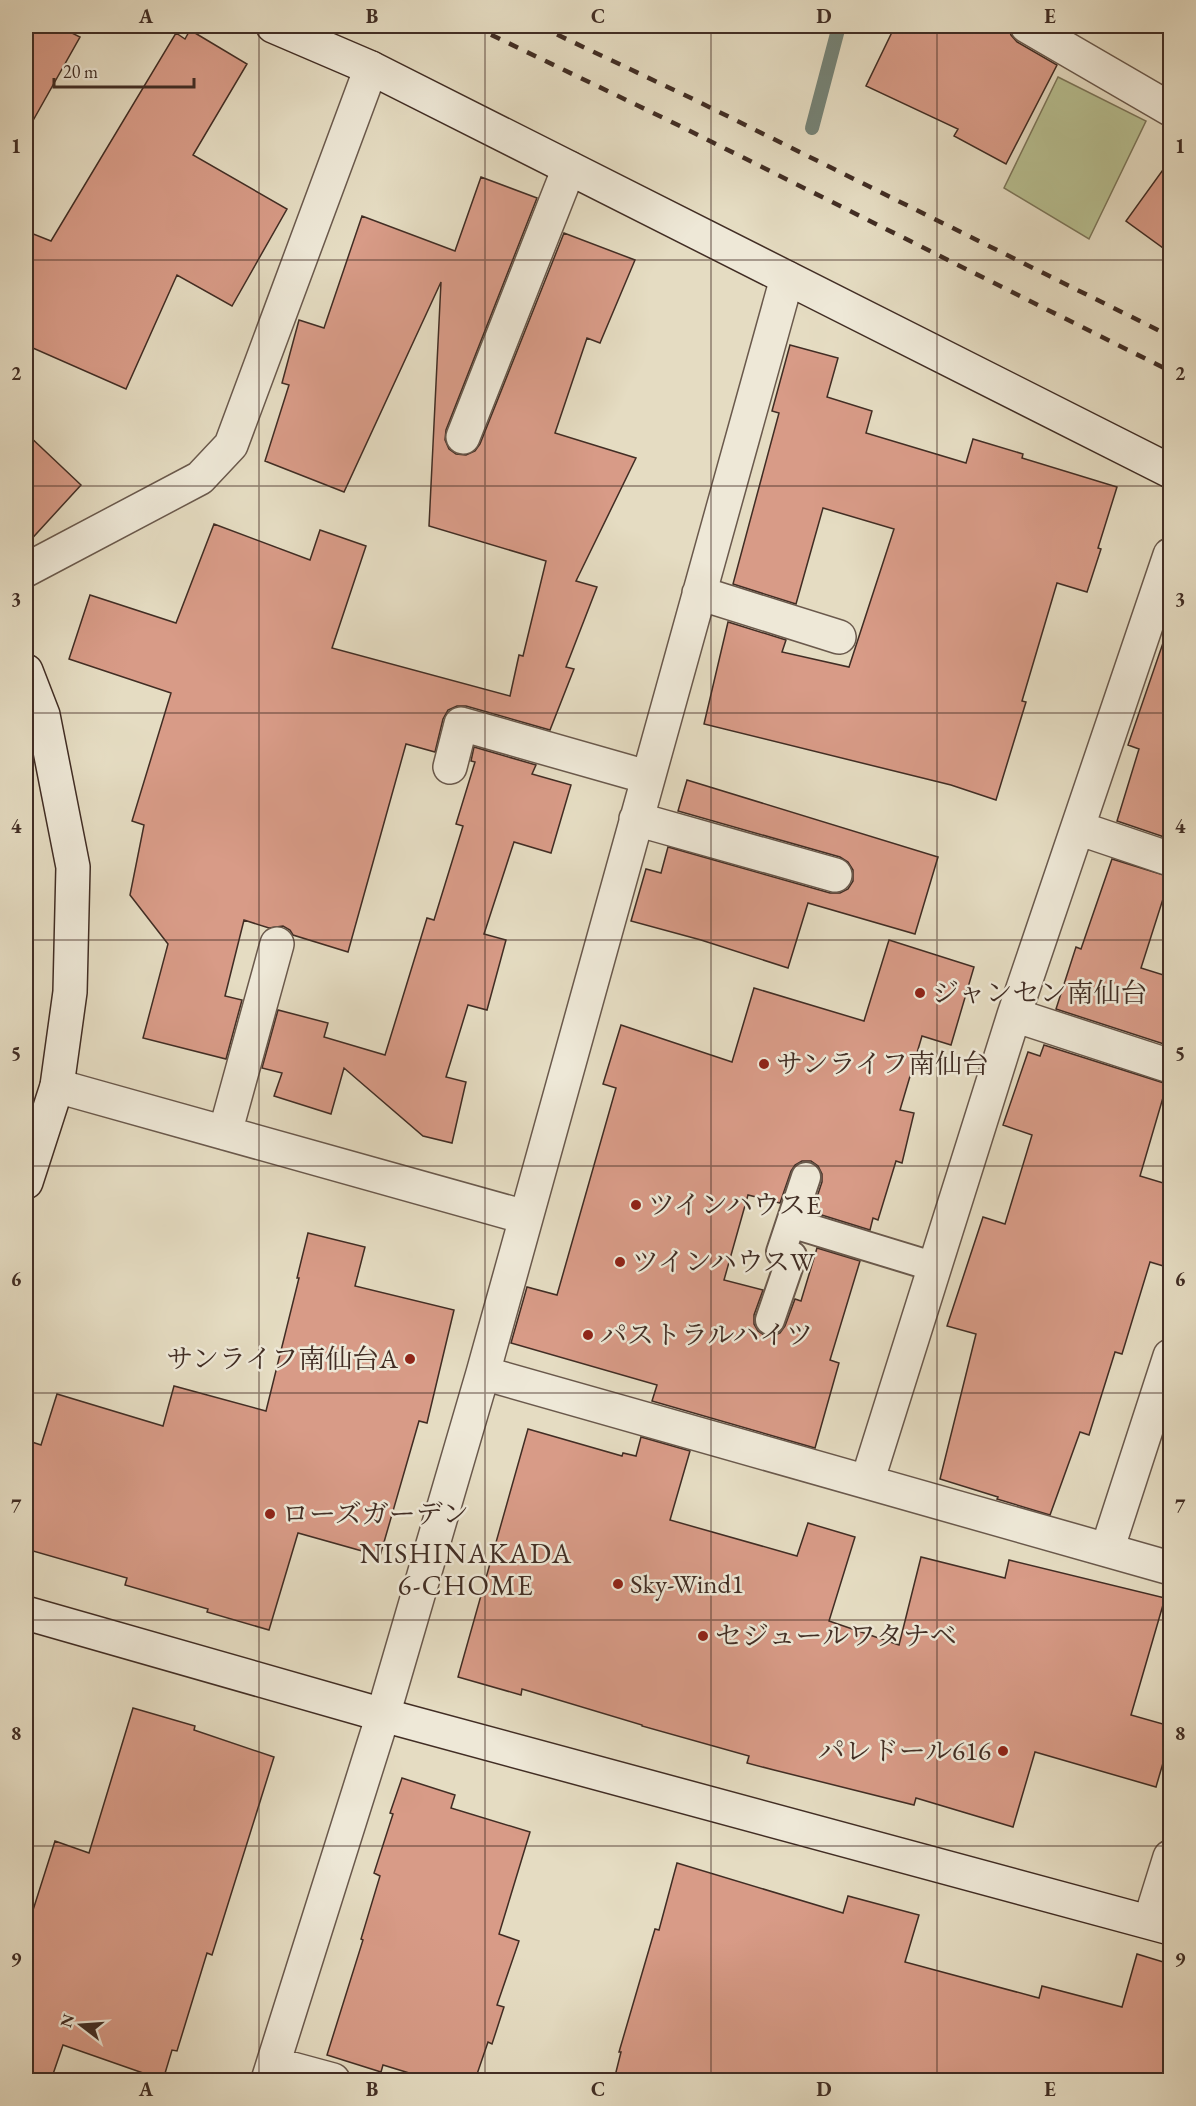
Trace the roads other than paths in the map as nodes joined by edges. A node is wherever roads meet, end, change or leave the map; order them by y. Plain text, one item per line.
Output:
1 (273, 26) edge
2 (1027, 26) edge
3 (371, 68) junction
4 (1170, 109) edge
5 (569, 168) junction
6 (787, 278) junction
7 (463, 437) dead end
8 (1170, 471) edge
9 (1170, 555) edge
10 (26, 570) edge
11 (699, 593) junction
12 (839, 637) dead end
13 (26, 671) edge
14 (450, 766) dead end
15 (647, 777) junction
16 (636, 819) junction
17 (1078, 828) junction
18 (1170, 859) edge
19 (835, 875) dead end
20 (277, 944) dead end
21 (1014, 1015) junction
22 (1170, 1066) edge
23 (57, 1086) junction
24 (225, 1133) junction
25 (806, 1177) dead end
26 (26, 1182) edge
27 (525, 1217) junction
28 (791, 1223) junction
29 (935, 1267) junction
30 (770, 1320) dead end
31 (1170, 1356) edge
32 (483, 1372) junction
33 (867, 1482) junction
34 (1107, 1550) junction
35 (1170, 1568) edge
36 (26, 1613) edge
37 (383, 1715) junction
38 (1170, 1857) edge
39 (1160, 1924) edge
40 (271, 2072) edge
41 (333, 2080) edge

1 - 3 street
2 - 4 street
3 - 5 street
3 - 10 street
5 - 6 street
5 - 7 street
6 - 8 street
6 - 11 street
9 - 17 street
11 - 12 street
11 - 15 street
13 - 23 street
14 - 15 street
15 - 16 street
16 - 19 street
16 - 27 street
17 - 18 street
17 - 21 street
20 - 24 street
21 - 22 street
21 - 29 street
23 - 24 street
23 - 26 street
24 - 27 street
25 - 28 lane
27 - 32 street
28 - 29 lane
28 - 30 lane
29 - 33 street
31 - 34 street
32 - 33 street
32 - 37 street
33 - 34 street
34 - 35 street
36 - 37 street
37 - 39 street
37 - 40 street
38 - 39 street
40 - 41 street

